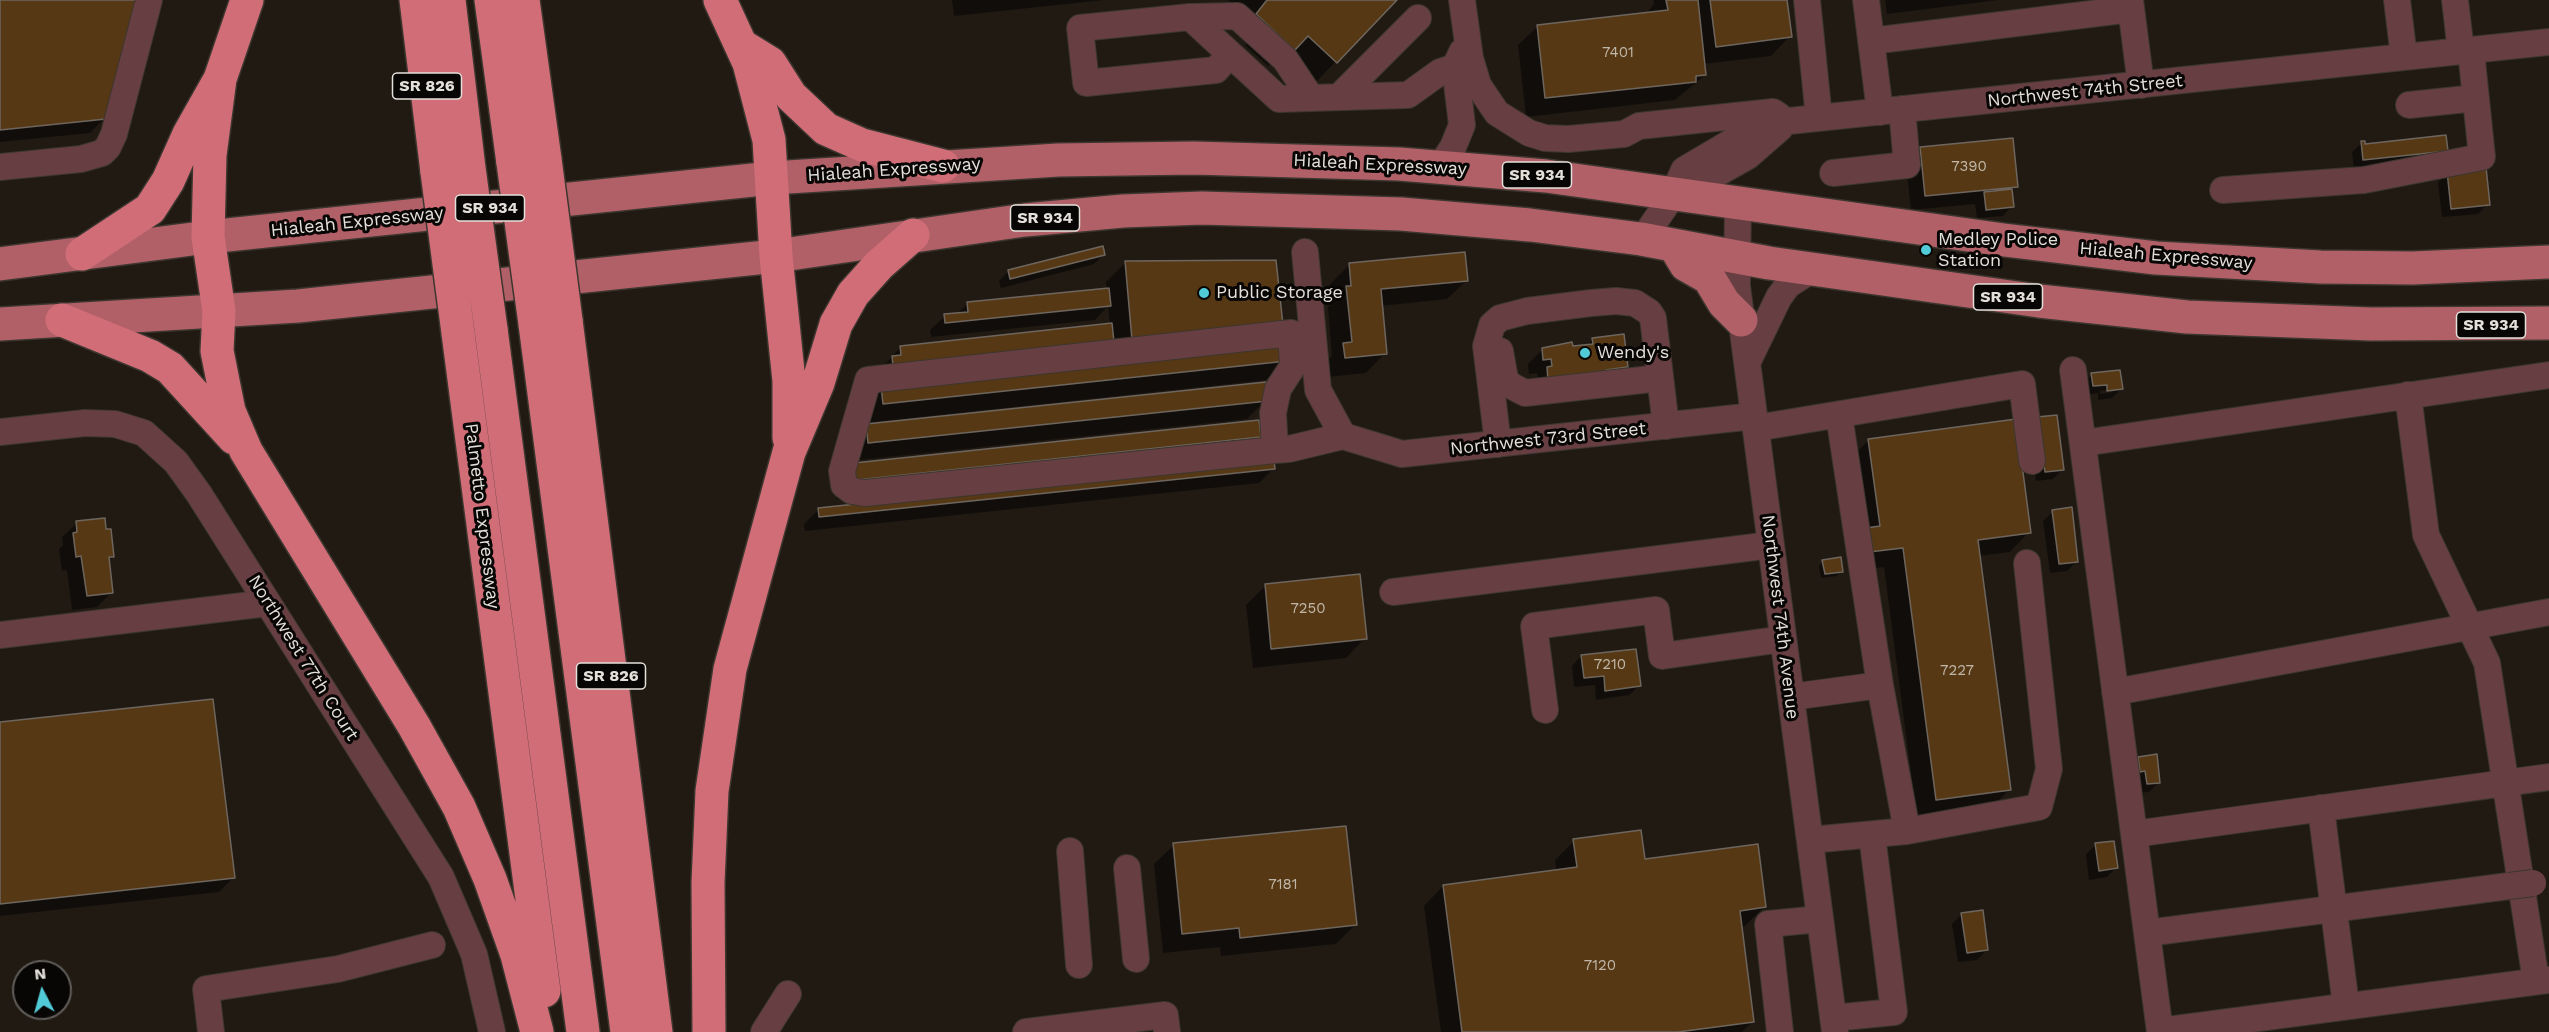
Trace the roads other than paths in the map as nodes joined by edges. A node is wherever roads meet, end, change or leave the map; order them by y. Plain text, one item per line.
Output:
1 (148, 0) edge
2 (247, 0) edge
3 (416, 0) edge
4 (449, 0) edge
5 (492, 0) edge
6 (523, 0) edge
7 (720, 0) edge
8 (1462, 0) edge
9 (1807, 0) edge
10 (1866, 0) edge
11 (2397, 0) edge
12 (2456, 0) edge
13 (2130, 4) edge
14 (1190, 17) junction
15 (1418, 18) dead end
16 (1467, 37) junction
17 (1871, 40) junction
18 (2549, 42) edge
19 (742, 45) junction
20 (2466, 51) junction
21 (1230, 54) junction
22 (2404, 57) junction
23 (1455, 67) junction
24 (220, 79) junction
25 (2141, 85) junction
26 (1339, 97) junction
27 (1311, 98) junction
28 (2476, 98) junction
29 (2409, 105) dead end
30 (1891, 111) junction
31 (1819, 117) junction
32 (1781, 127) junction
33 (1624, 134) junction
34 (1745, 135) junction
35 (943, 166) junction
36 (1440, 166) junction
37 (0, 167) edge
38 (1833, 173) dead end
39 (772, 178) junction
40 (2223, 190) dead end
41 (1674, 193) junction
42 (1738, 202) junction
43 (913, 235) junction
44 (208, 237) junction
45 (1659, 242) junction
46 (1305, 252) dead end
47 (82, 254) junction
48 (776, 256) junction
49 (1736, 256) junction
50 (2549, 262) edge
51 (0, 264) edge
52 (1813, 269) junction
53 (219, 311) junction
54 (1519, 314) junction
55 (62, 320) junction
56 (1741, 320) junction
57 (550, 322) junction
58 (2549, 323) edge
59 (0, 324) edge
60 (1747, 363) junction
61 (2073, 370) dead end
62 (2549, 375) edge
63 (1660, 378) junction
64 (2408, 395) junction
65 (1839, 415) junction
66 (1755, 422) junction
67 (1666, 426) junction
68 (0, 432) edge
69 (1343, 436) junction
70 (2083, 443) junction
71 (1498, 444) junction
72 (1275, 450) junction
73 (246, 451) junction
74 (789, 452) junction
75 (2032, 461) dead end
76 (1771, 545) junction
77 (2027, 563) dead end
78 (1393, 592) dead end
79 (268, 603) junction
80 (2549, 612) edge
81 (2470, 626) junction
82 (0, 635) edge
83 (1783, 639) junction
84 (1880, 684) junction
85 (2115, 692) junction
86 (1791, 697) junction
87 (1545, 710) dead end
88 (2549, 777) edge
89 (2506, 783) junction
90 (2321, 808) junction
91 (1908, 831) junction
92 (1872, 834) junction
93 (2134, 834) junction
94 (1810, 840) junction
95 (1070, 851) dead end
96 (1127, 868) dead end
97 (2531, 883) edge
98 (2333, 909) junction
99 (1820, 919) junction
100 (2147, 933) junction
101 (432, 945) dead end
102 (1136, 959) dead end
103 (1079, 965) dead end
104 (2543, 980) edge
105 (788, 994) dead end
106 (2346, 1006) junction
107 (1834, 1025) edge
108 (2160, 1031) edge
109 (211, 1032) edge
110 (492, 1032) edge
111 (537, 1032) edge
112 (550, 1032) edge
113 (583, 1032) edge
114 (627, 1032) edge
115 (656, 1032) edge
116 (709, 1032) edge
117 (764, 1032) edge
118 (1026, 1032) edge
119 (1167, 1032) edge
120 (1780, 1032) edge

1 - 37 street
2 - 24 highway
3 - 112 highway, Palmetto Expressway / SR 826, bridge
4 - 113 highway, bridge
5 - 57 highway, bridge
6 - 57 highway, SR 826, bridge
7 - 19 highway
8 - 16 street
9 - 31 street
10 - 17 street
11 - 22 street
12 - 20 street
13 - 17 street
13 - 25 street
14 - 21 street
14 - 21 street
14 - 27 street
15 - 26 street
16 - 23 street
16 - 33 street, Northwest 74th Street
17 - 30 street
18 - 20 street, Northwest 74th Street
19 - 35 highway
19 - 39 highway
20 - 22 street, Northwest 74th Street
20 - 28 street
21 - 27 street
22 - 25 street, Northwest 74th Street
23 - 26 street
23 - 36 street
24 - 44 highway
24 - 47 highway
25 - 30 street, Northwest 74th Street
26 - 27 street
28 - 29 street
28 - 40 street
30 - 31 street, Northwest 74th Street
30 - 38 street
31 - 32 street, Northwest 74th Street
32 - 33 street, Northwest 74th Street
32 - 34 street
32 - 41 street
33 - 34 street, Northwest 74th Street
34 - 41 street
35 - 36 main road, Hialeah Expressway / SR 934
35 - 39 main road, Hialeah Expressway / SR 934
36 - 41 main road, Hialeah Expressway / SR 934
39 - 44 main road, Hialeah Expressway / SR 934
39 - 48 highway
41 - 42 main road, Hialeah Expressway / SR 934
41 - 45 street
42 - 49 street, Northwest 74th Avenue
42 - 50 main road, Hialeah Expressway / SR 934
43 - 45 main road, SR 934
43 - 48 main road, SR 934
43 - 74 highway
44 - 47 main road, SR 934
44 - 53 highway
45 - 49 main road, SR 934
45 - 56 main road
46 - 69 street
47 - 51 main road
48 - 53 main road, SR 934
48 - 74 highway
49 - 52 main road, SR 934
49 - 56 street, Northwest 74th Avenue
52 - 58 main road, SR 934
52 - 60 street
53 - 55 main road, SR 934
53 - 73 highway
54 - 63 street
54 - 63 street
54 - 71 street
55 - 59 main road
55 - 73 highway
56 - 60 street, Northwest 74th Avenue
57 - 114 highway
57 - 115 highway, SR 826
60 - 66 street, Northwest 74th Avenue
61 - 70 street
62 - 64 street
63 - 67 street
64 - 70 street
64 - 81 street
65 - 66 street, Northwest 73rd Street
65 - 75 street, Northwest 73rd Street
65 - 84 street
66 - 67 street, Northwest 73rd Street
66 - 76 street, Northwest 74th Avenue
67 - 71 street, Northwest 73rd Street
68 - 79 street, Northwest 77th Court
69 - 71 street, Northwest 73rd Street
69 - 72 street
70 - 85 street
72 - 72 street
73 - 111 highway
74 - 116 highway
76 - 78 street
76 - 83 street, Northwest 74th Avenue
77 - 91 street
79 - 82 street
79 - 110 street, Northwest 77th Court
80 - 81 street
81 - 85 street
81 - 89 street
83 - 86 street, Northwest 74th Avenue
83 - 87 street
84 - 86 street
84 - 91 street
85 - 93 street
86 - 94 street, Northwest 74th Avenue
88 - 89 street
89 - 90 street
89 - 104 street
90 - 93 street
90 - 98 street
91 - 92 street
92 - 94 street
92 - 107 street
93 - 100 street
94 - 99 street, Northwest 74th Avenue
95 - 103 street
96 - 102 street
97 - 98 street
98 - 100 street
98 - 106 street
99 - 107 street, Northwest 74th Avenue
99 - 120 street
100 - 108 street
101 - 109 street
104 - 106 street
105 - 117 street
106 - 108 street
118 - 119 street

